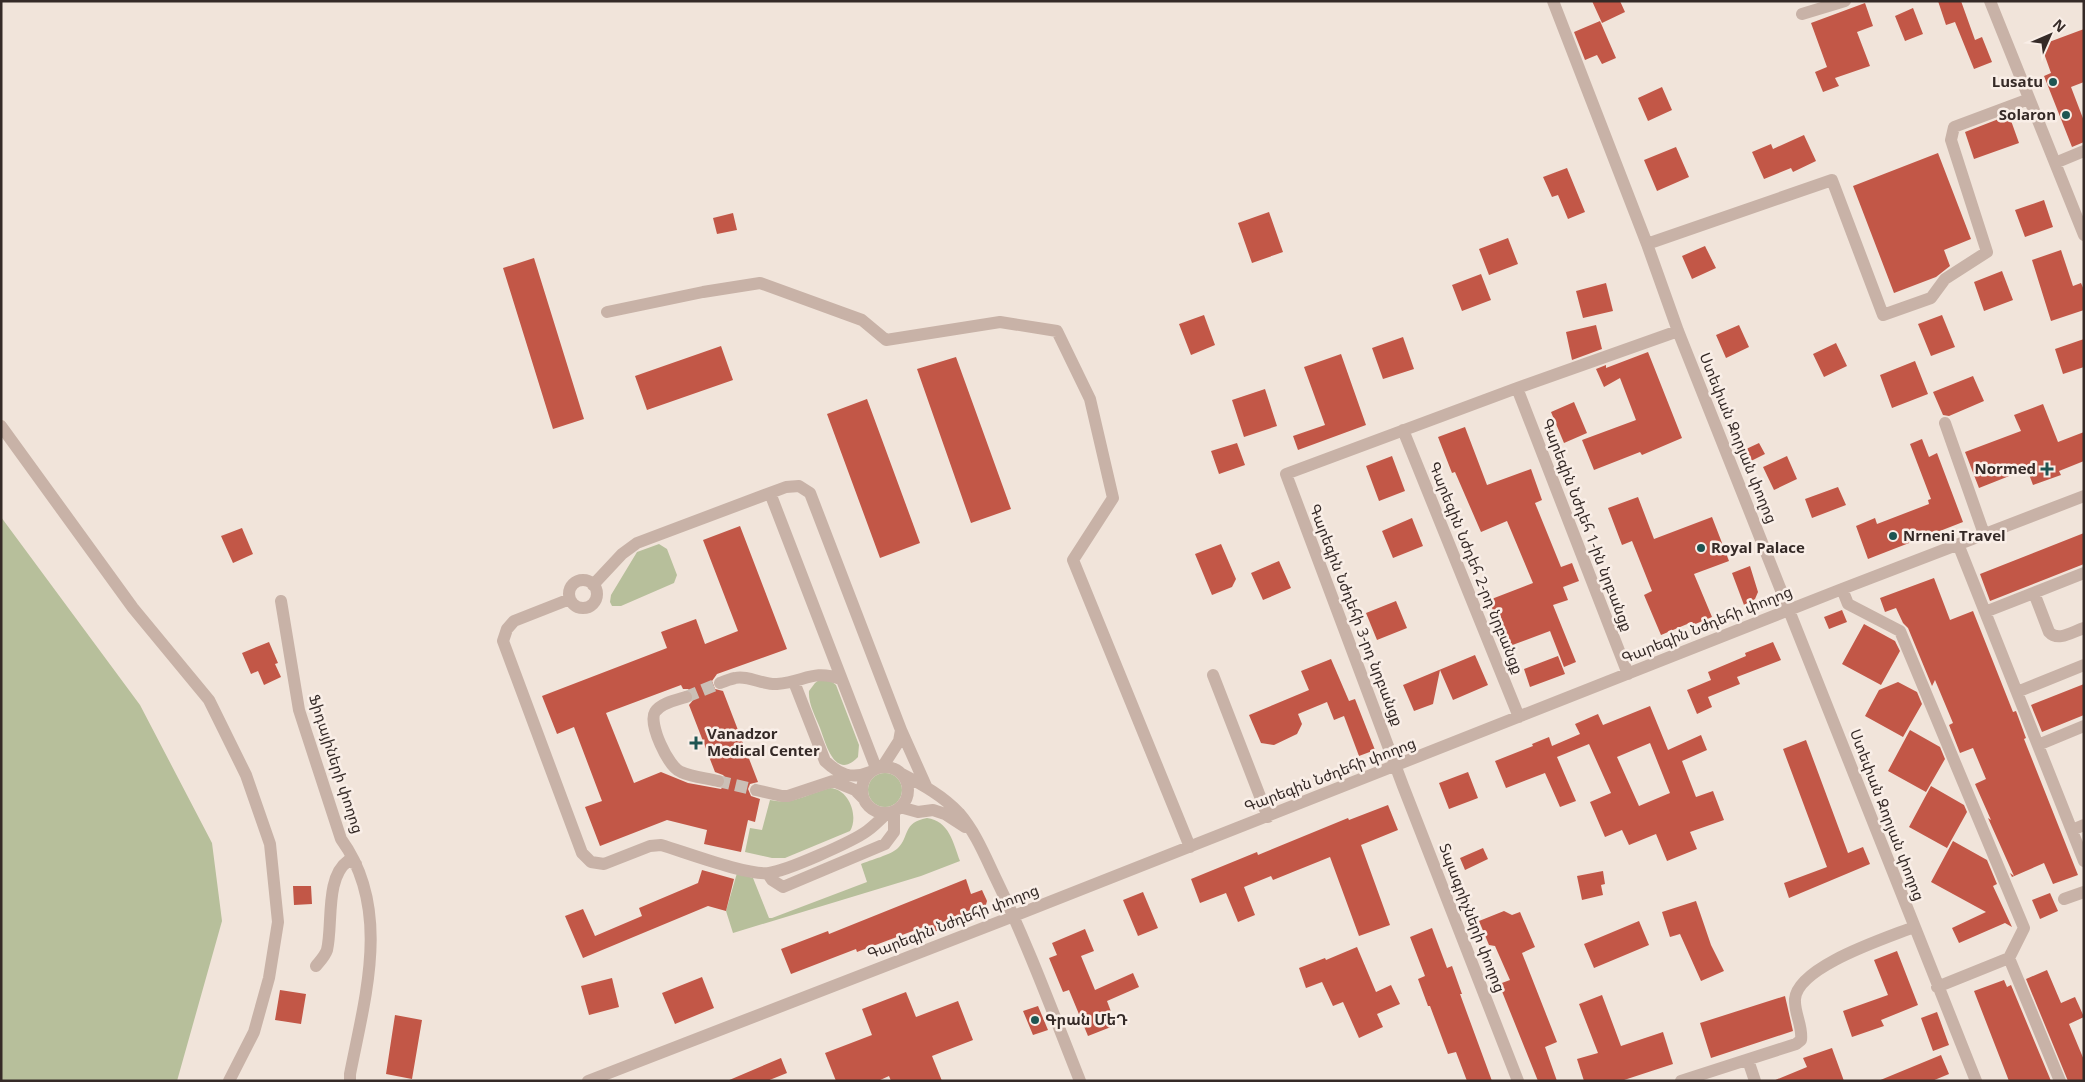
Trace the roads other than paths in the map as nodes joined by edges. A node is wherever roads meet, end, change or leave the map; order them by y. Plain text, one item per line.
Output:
1 (1553, 1) edge
2 (1845, 1) edge
3 (1990, 1) edge
4 (1802, 14) dead end
5 (2029, 98) junction
6 (2084, 151) edge
7 (2055, 164) junction
8 (2084, 236) edge
9 (1647, 244) junction
10 (607, 312) dead end
11 (1678, 331) junction
12 (1517, 388) junction
13 (1945, 423) dead end
14 (1, 426) edge
15 (1403, 430) junction
16 (770, 493) junction
17 (2084, 496) edge
18 (1984, 534) junction
19 (1958, 544) junction
20 (2084, 573) edge
21 (593, 584) junction
22 (1842, 588) junction
23 (2034, 592) junction
24 (570, 599) junction
25 (281, 601) dead end
26 (1789, 610) junction
27 (1985, 612) junction
28 (2084, 628) edge
29 (830, 650) junction
30 (2084, 665) edge
31 (816, 674) junction
32 (1628, 674) junction
33 (1214, 675) dead end
34 (841, 679) junction
35 (794, 682) junction
36 (720, 683) tunnel mouth
37 (2017, 692) junction
38 (686, 696) tunnel mouth
39 (1519, 717) junction
40 (2084, 726) edge
41 (901, 730) junction
42 (2038, 745) junction
43 (1396, 767) junction
44 (876, 769) junction
45 (902, 774) junction
46 (718, 781) tunnel mouth
47 (926, 786) junction
48 (756, 790) tunnel mouth
49 (864, 799) junction
50 (894, 810) junction
51 (1268, 816) junction
52 (2078, 828) edge
53 (974, 833) junction
54 (1190, 847) junction
55 (2084, 861) edge
56 (356, 864) junction
57 (768, 874) junction
58 (2084, 892) edge
59 (2064, 899) dead end
60 (1014, 916) junction
61 (1914, 927) junction
62 (2009, 958) junction
63 (316, 966) dead end
64 (1937, 987) junction
65 (1748, 1060) junction
66 (229, 1081) edge
67 (350, 1081) edge
68 (588, 1081) edge
69 (1080, 1081) edge
70 (1518, 1081) edge
71 (1681, 1081) edge
72 (1755, 1081) edge
73 (1976, 1081) edge
74 (2060, 1081) edge

1 - 9 street, Ստեփան Զորյան փողոց
2 - 4 street
3 - 5 street
5 - 7 street
5 - 9 street
6 - 7 street
7 - 8 street
9 - 11 street, Ստեփան Զորյան փողոց
10 - 54 street
11 - 12 street
11 - 26 street, Ստեփան Զորյան փողոց
12 - 15 street
12 - 32 street, Գարեգին Նժդեհ 1-ին նրբանցք
13 - 18 street
14 - 66 street
15 - 39 street, Գարեգին Նժդեհ 2-րդ նրբանցք
15 - 43 street, Գարեգին Նժդեհի 3-րդ նրբանցք
16 - 21 street
16 - 29 street
16 - 41 street
17 - 18 street, Գարեգին Նժդեհի փողոց
18 - 19 street, Գարեգին Նժդեհի փողոց
19 - 22 street, Գարեգին Նժդեհի փողոց
19 - 27 street
20 - 23 street
21 - 24 street
21 - 24 street
22 - 26 street, Գարեգին Նժդեհի փողոց
22 - 62 street
23 - 27 street
23 - 28 street
24 - 57 street
25 - 56 street, Ֆիդայիների փողոց
26 - 32 street, Գարեգին Նժդեհի փողոց
26 - 61 street, Ստեփան Զորյան փողոց
27 - 37 street
29 - 31 street
29 - 34 street
30 - 37 street
31 - 34 street
31 - 35 street
32 - 39 street, Գարեգին Նժդեհի փողոց
33 - 51 street
34 - 44 street
35 - 36 street
35 - 44 street
37 - 42 street
38 - 46 street
39 - 43 street, Գարեգին Նժդեհի փողոց
40 - 42 street
41 - 44 street
41 - 47 street
42 - 52 street
43 - 51 street, Գարեգին Նժդեհի փողոց
43 - 70 street, Տպագրիչների փողոց
44 - 45 street
44 - 49 street
45 - 47 street
45 - 50 street
47 - 53 street
48 - 49 street
49 - 50 street
50 - 53 street
50 - 57 street
50 - 57 street
51 - 54 street, Գարեգին Նժդեհի փողոց
52 - 55 street
53 - 60 street
54 - 60 street, Գարեգին Նժդեհի փողոց
56 - 63 street
56 - 67 street, Ֆիդայիների փողոց
58 - 59 street
60 - 68 street, Գարեգին Նժդեհի փողոց
60 - 69 street
61 - 64 street, Ստեփան Զորյան փողոց
61 - 65 street
62 - 64 street
62 - 74 street
64 - 73 street, Ստեփան Զորյան փողոց
65 - 71 street
65 - 72 street

